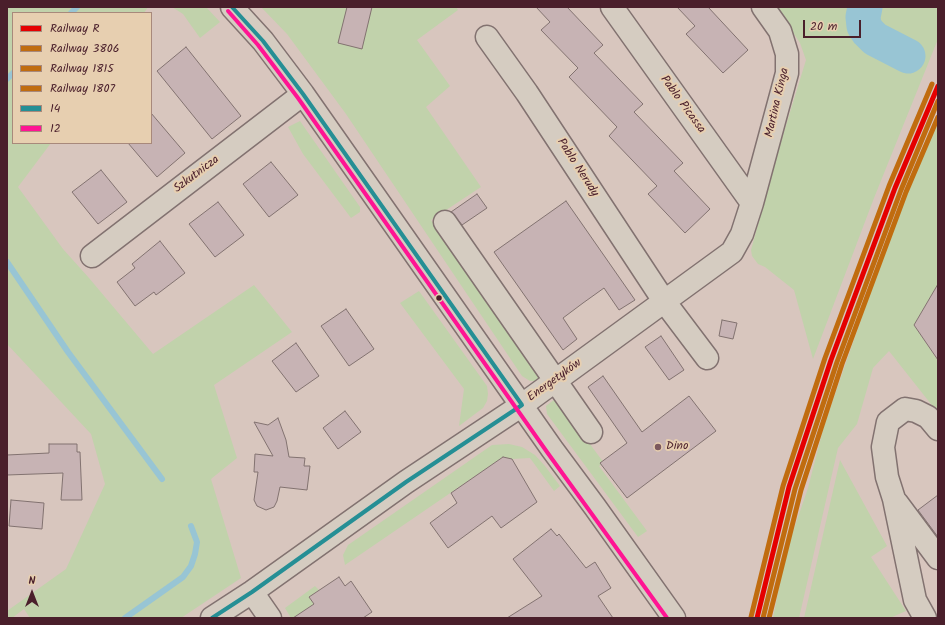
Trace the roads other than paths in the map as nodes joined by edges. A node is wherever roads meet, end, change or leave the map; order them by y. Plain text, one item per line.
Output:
1 (232, 7) edge
2 (612, 7) edge
3 (763, 7) edge
4 (487, 37) dead end
5 (303, 94) junction
6 (752, 203) junction
7 (445, 222) dead end
8 (92, 256) dead end
9 (664, 302) junction
10 (707, 358) dead end
11 (555, 381) junction
12 (522, 405) junction
13 (938, 429) edge
14 (591, 432) dead end
15 (894, 499) junction
16 (938, 558) edge
17 (252, 592) junction
18 (212, 618) edge
19 (270, 618) edge
20 (674, 618) edge
21 (925, 618) edge

1 - 5 street
2 - 6 street, Pablo Picassa
3 - 6 street, Martina Kinga
4 - 9 street, Pablo Nerudy
5 - 8 street, Szkutnicza
5 - 12 street
6 - 9 street, Energetyków
7 - 11 street
9 - 10 street, Pablo Nerudy
9 - 11 street, Energetyków
11 - 12 street, Energetyków
11 - 14 street
12 - 17 street, Energetyków
12 - 20 street
13 - 15 street
15 - 16 street
15 - 21 street
17 - 18 street, Energetyków
17 - 19 street

